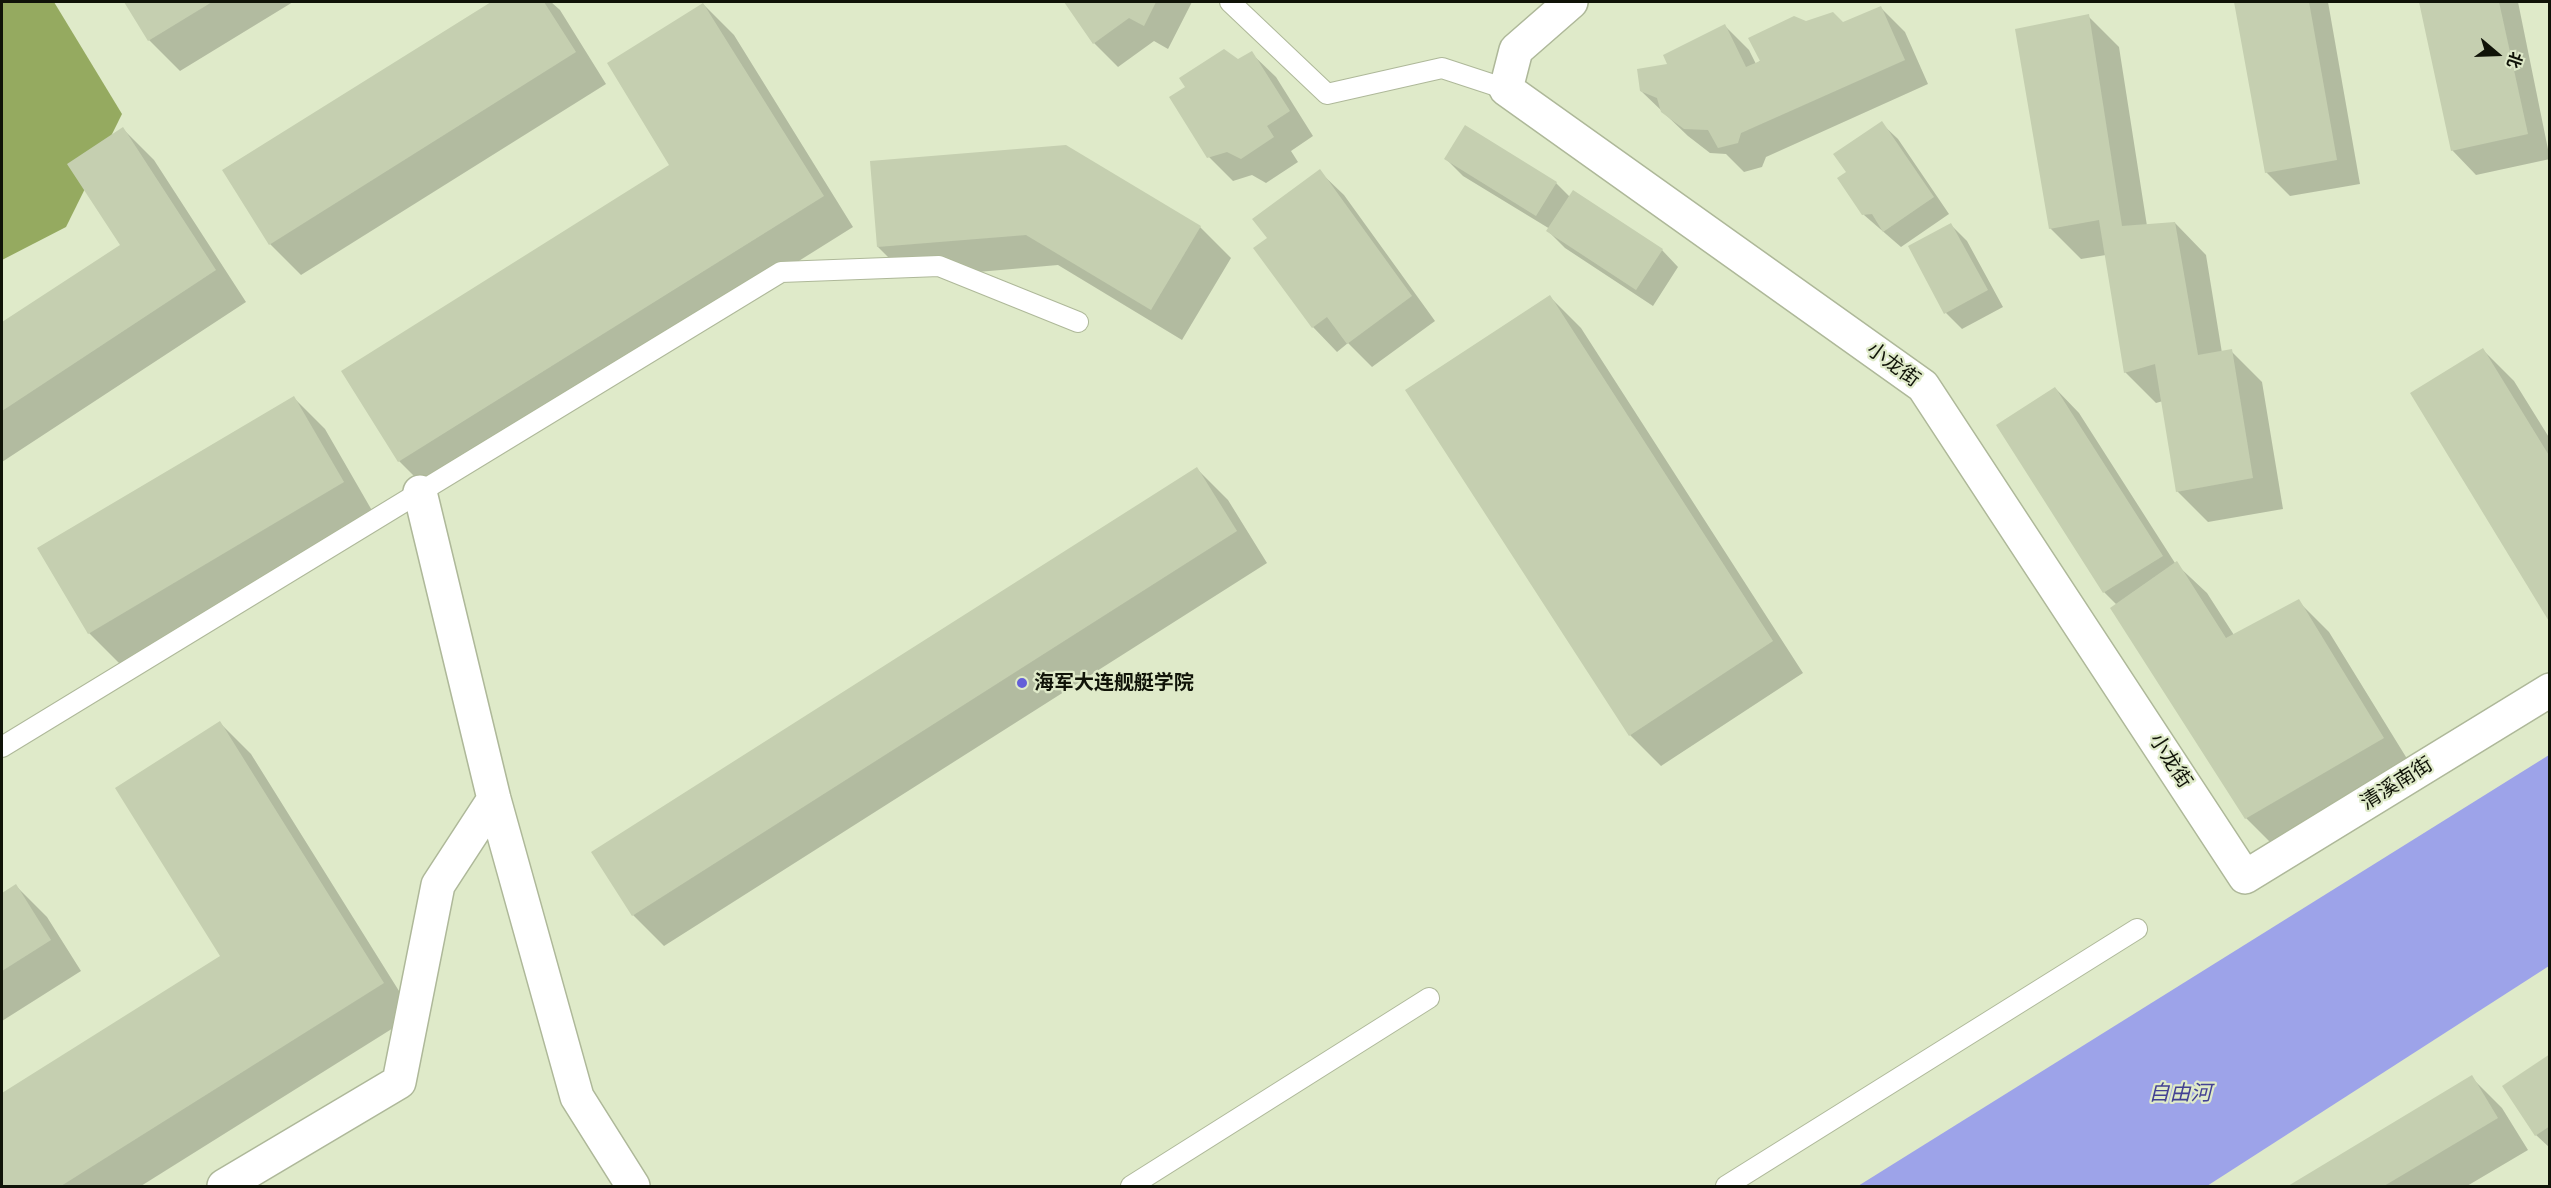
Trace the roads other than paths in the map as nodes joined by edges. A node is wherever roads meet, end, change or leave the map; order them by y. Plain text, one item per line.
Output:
1 (1230, 2) edge
2 (1571, 2) edge
3 (1506, 89) junction
4 (1078, 321) dead end
5 (420, 492) junction
6 (2550, 690) edge
7 (2, 747) edge
8 (494, 799) junction
9 (2245, 877) joint
10 (2137, 929) dead end
11 (1429, 998) dead end
12 (224, 1186) edge
13 (633, 1186) edge
14 (1131, 1186) edge
15 (1726, 1186) edge

1 - 3 lane
2 - 3 street
3 - 9 street, 小龙街
4 - 5 lane
5 - 7 lane
5 - 8 street
6 - 9 street, 清溪南街
8 - 12 street
8 - 13 street
10 - 15 lane
11 - 14 lane

